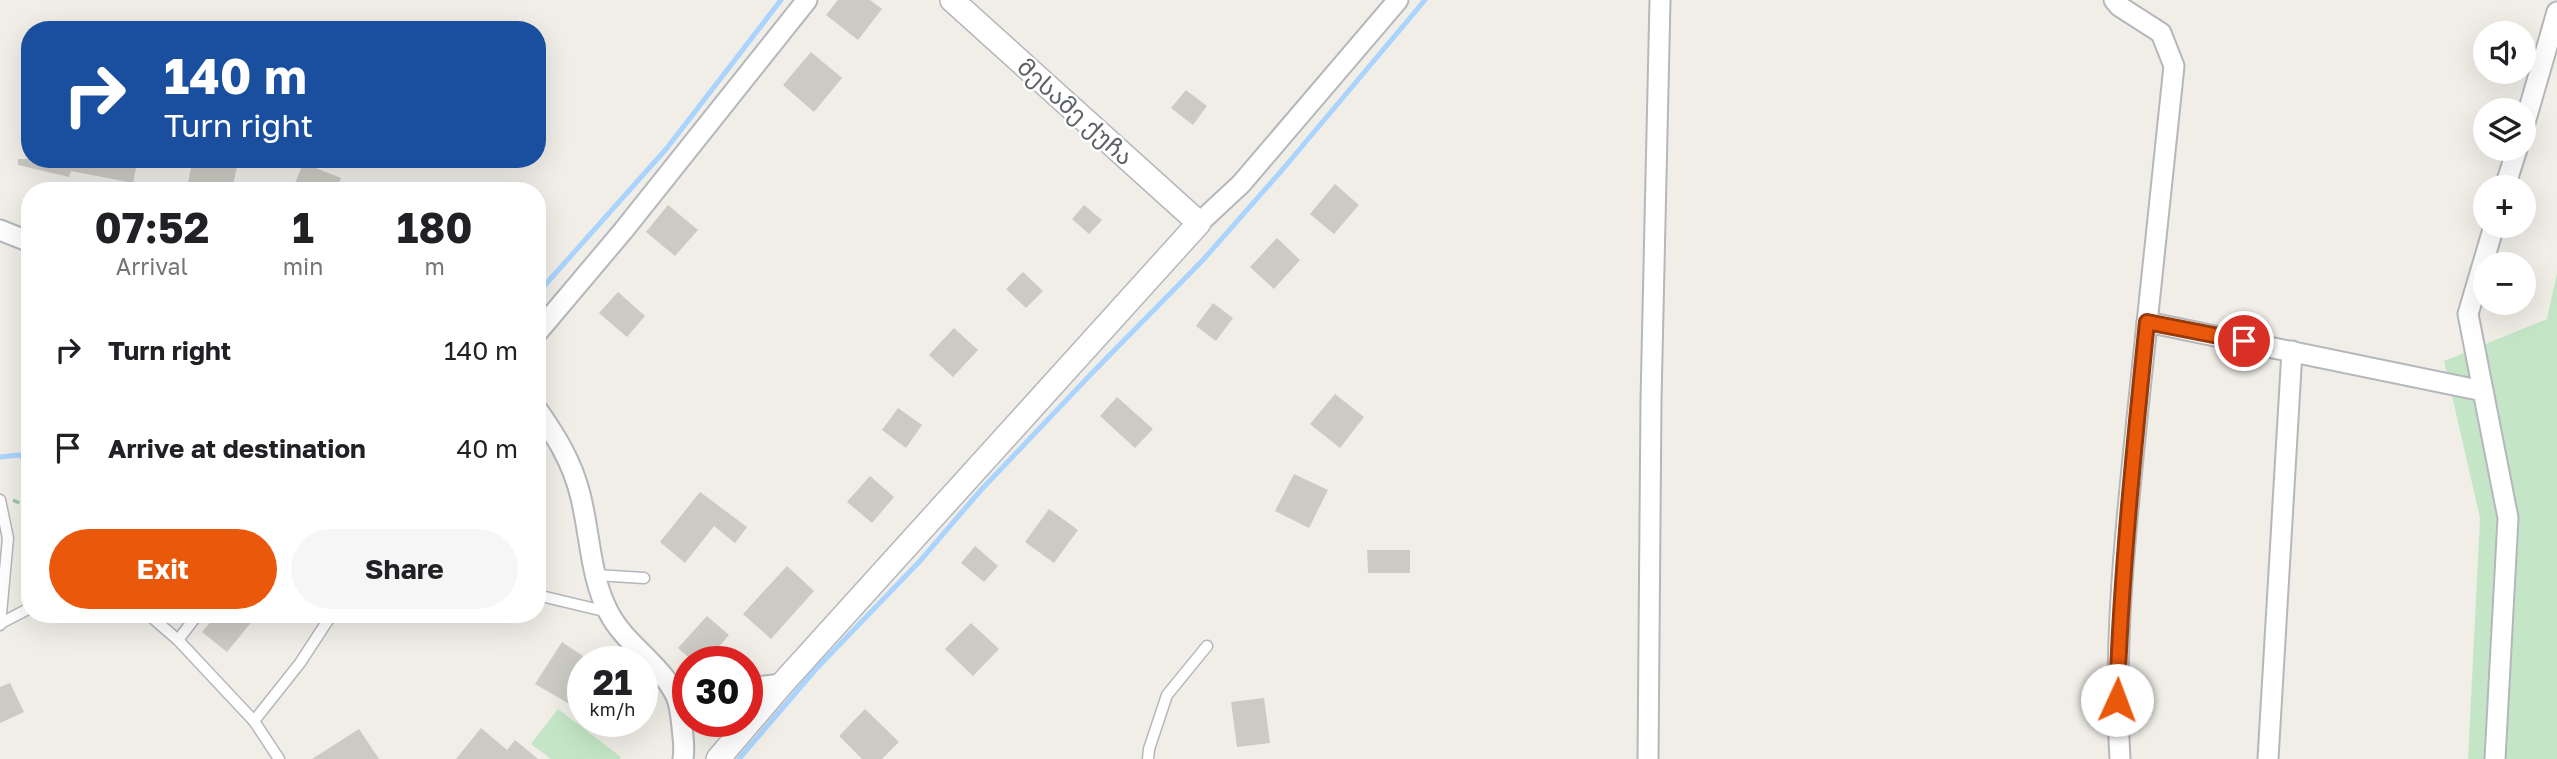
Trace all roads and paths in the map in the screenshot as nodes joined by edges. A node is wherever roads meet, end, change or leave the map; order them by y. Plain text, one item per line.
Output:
1 (807, 0) edge
2 (952, 0) edge
3 (1398, 0) edge
4 (1660, 0) edge
5 (2114, 0) edge
6 (2557, 12) edge
7 (2532, 98) edge
8 (1199, 223) junction
9 (0, 230) edge
10 (21, 238) edge
11 (2490, 238) edge
12 (546, 322) edge
13 (2147, 322) junction
14 (2292, 351) junction
15 (2483, 391) junction
16 (546, 422) edge
17 (0, 500) edge
18 (596, 575) junction
19 (644, 578) dead end
20 (546, 597) edge
21 (608, 612) junction
22 (21, 613) edge
23 (158, 623) edge
24 (191, 623) edge
25 (326, 623) edge
26 (1, 624) edge
27 (178, 640) junction
28 (1207, 646) dead end
29 (662, 676) junction
30 (672, 679) edge
31 (782, 684) junction
32 (763, 686) edge
33 (254, 721) junction
34 (279, 759) edge
35 (683, 759) edge
36 (718, 759) edge
37 (1148, 759) edge
38 (1648, 759) edge
39 (2120, 759) edge
40 (2268, 759) edge
41 (2495, 759) edge

1 - 12 street
2 - 8 street, მესამე ქუჩა
3 - 8 street
4 - 38 street
5 - 13 street
6 - 7 street
8 - 31 street
9 - 10 street
11 - 15 street
13 - 14 street
13 - 39 street
14 - 15 street
14 - 40 street
15 - 41 street
16 - 18 street
17 - 26 lane
18 - 19 lane
18 - 21 street
20 - 21 lane
21 - 29 street
22 - 26 lane
23 - 27 lane
24 - 27 lane
25 - 33 lane
27 - 33 lane
28 - 37 lane
29 - 30 street
29 - 35 street
31 - 32 street
31 - 36 street
33 - 34 lane

